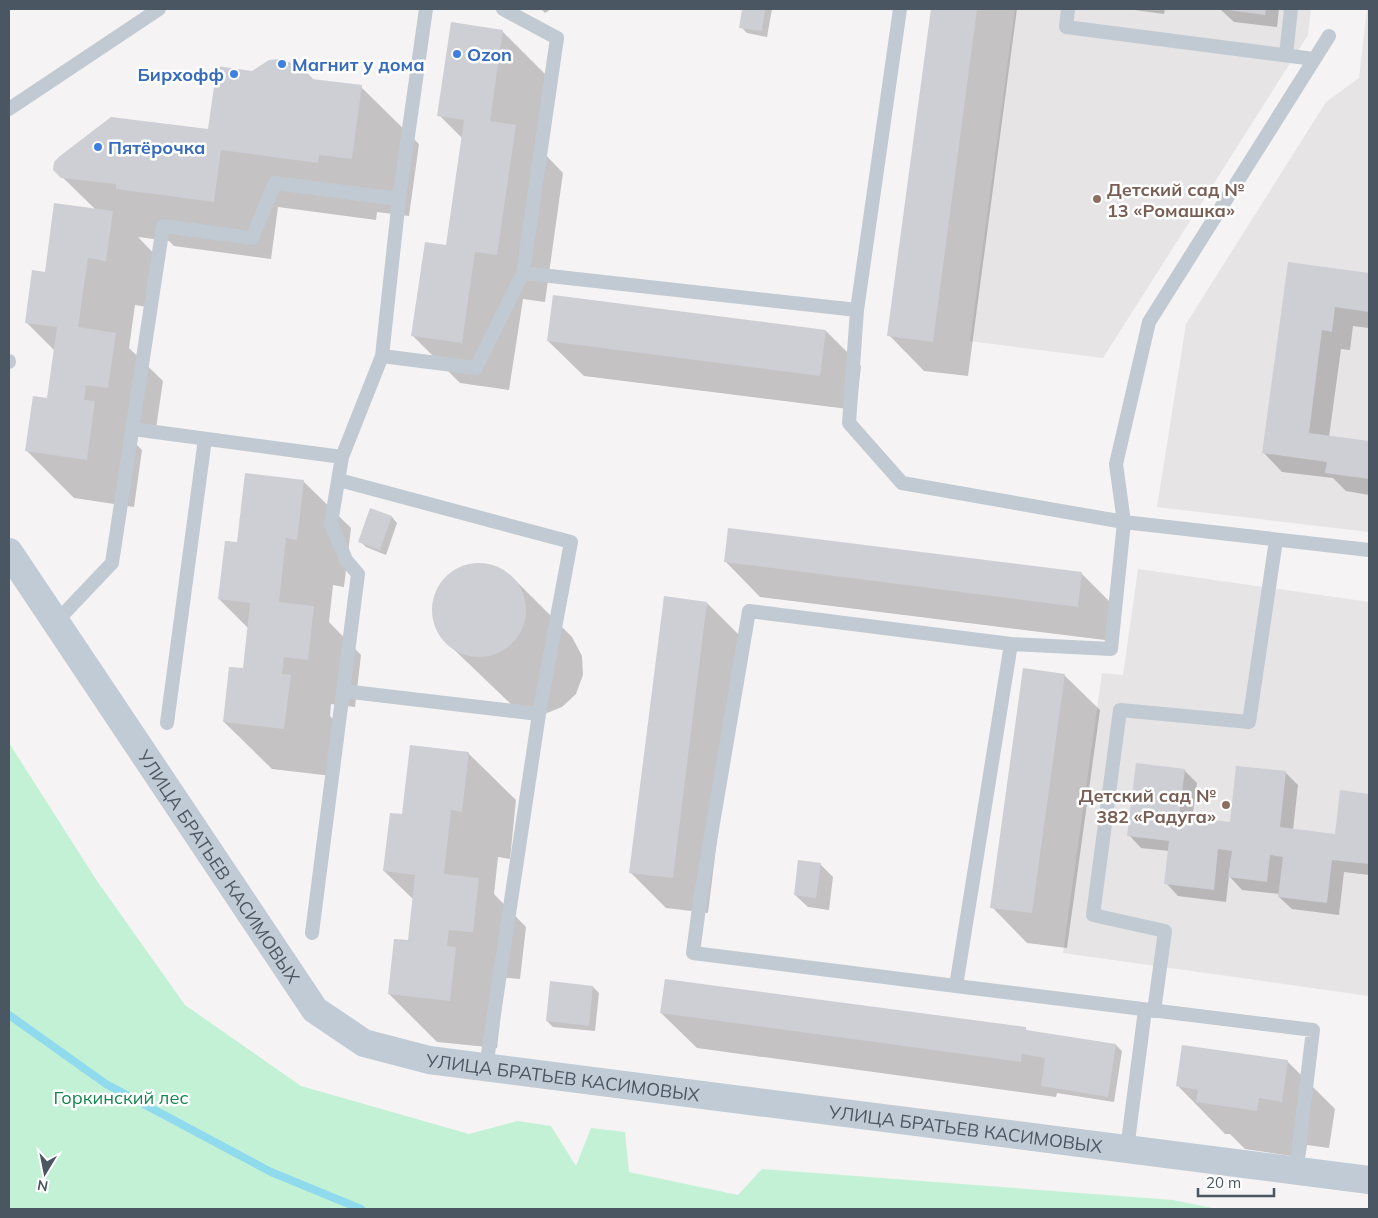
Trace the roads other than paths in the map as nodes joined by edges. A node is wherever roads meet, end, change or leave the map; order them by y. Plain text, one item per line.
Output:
1 (158, 9) edge
2 (426, 9) edge
3 (504, 9) edge
4 (900, 9) edge
5 (1068, 9) edge
6 (1291, 9) edge
7 (1329, 36) dead end
8 (1286, 55) junction
9 (1314, 59) junction
10 (9, 109) edge
11 (399, 199) junction
12 (523, 273) junction
13 (857, 310) junction
14 (382, 356) junction
15 (133, 429) junction
16 (205, 439) junction
17 (342, 457) junction
18 (339, 480) junction
19 (1124, 522) junction
20 (1276, 540) junction
21 (1369, 550) edge
22 (9, 552) edge
23 (55, 623) junction
24 (1010, 644) junction
25 (343, 691) junction
26 (539, 714) junction
27 (167, 723) dead end
28 (312, 934) dead end
29 (956, 986) junction
30 (1150, 1011) junction
31 (486, 1067) junction
32 (1127, 1149) junction
33 (1296, 1171) junction
34 (1369, 1180) edge

1 - 10 lane
2 - 11 lane
3 - 12 lane
4 - 13 lane
5 - 8 lane
6 - 8 lane
7 - 9 lane
8 - 9 lane
9 - 19 lane
11 - 14 lane
11 - 15 lane
12 - 13 lane
12 - 14 lane
13 - 19 lane
14 - 17 lane
15 - 16 lane
15 - 23 lane
16 - 17 lane
16 - 27 lane
17 - 18 lane
18 - 25 lane
18 - 26 lane
19 - 20 lane
19 - 24 lane
20 - 21 lane
20 - 30 lane
22 - 23 street, УЛИЦА БРАТЬЕВ КАСИМОВЫХ
23 - 31 street, УЛИЦА БРАТЬЕВ КАСИМОВЫХ
24 - 29 lane
24 - 29 lane
25 - 26 lane
25 - 28 lane
26 - 31 lane
29 - 30 lane
30 - 32 lane
30 - 33 lane
31 - 32 street, УЛИЦА БРАТЬЕВ КАСИМОВЫХ
32 - 33 street, УЛИЦА БРАТЬЕВ КАСИМОВЫХ
33 - 34 street, УЛИЦА БРАТЬЕВ КАСИМОВЫХ

